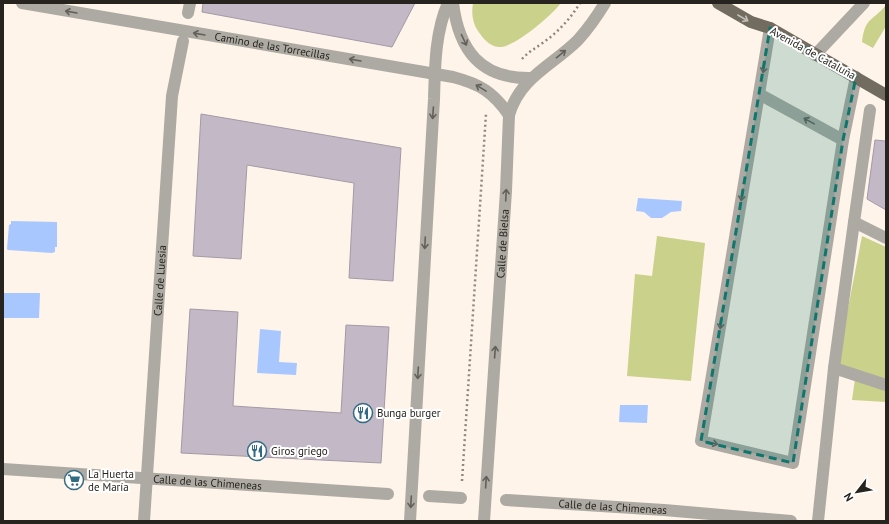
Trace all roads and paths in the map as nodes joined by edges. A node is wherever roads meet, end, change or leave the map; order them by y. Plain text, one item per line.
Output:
1 (22, 3) edge
2 (448, 3) edge
3 (453, 3) edge
4 (580, 3) edge
5 (605, 3) edge
6 (718, 3) edge
7 (864, 3) edge
8 (770, 28) junction
9 (183, 41) dead end
10 (815, 55) junction
11 (519, 64) dead end
12 (435, 74) junction
13 (856, 77) junction
14 (531, 78) junction
15 (759, 94) junction
16 (886, 95) edge
17 (870, 110) dead end
18 (486, 112) dead end
19 (509, 115) junction
20 (843, 140) junction
21 (854, 222) junction
22 (886, 238) edge
23 (834, 368) junction
24 (886, 385) edge
25 (3, 469) edge
26 (146, 478) junction
27 (388, 494) dead end
28 (430, 496) dead end
29 (461, 498) joint
30 (506, 500) dead end
31 (144, 521) edge
32 (410, 521) edge
33 (484, 521) edge
34 (792, 521) edge
35 (818, 521) edge

12 -> 1 street, Camino de las Torrecillas
2 - 12 street
3 -> 14 street
4 - 11 path
14 -> 5 street, Calle de Bielsa
6 -> 8 main road, Avenida de Cataluña
7 - 10 street
8 - 10 main road, Avenida de Cataluña
8 -> 15 street
9 - 26 street, Calle de Luesia
10 - 13 main road, Avenida de Cataluña
19 -> 12 street, Camino de las Torrecillas
12 -> 32 street
13 - 16 main road, Avenida de Cataluña
13 - 20 street
14 - 19 street, Calle de Bielsa
20 -> 15 street
15 -> 20 street
17 - 21 street
18 - 29 path
33 -> 19 street, Calle de Bielsa
21 - 22 street
21 - 23 street
23 - 24 street
23 - 35 street
25 - 26 street, Calle de las Chimeneas
26 - 27 street, Calle de las Chimeneas
26 - 31 street, Calle de Luesia
28 - 29 street
30 - 34 street, Calle de las Chimeneas

